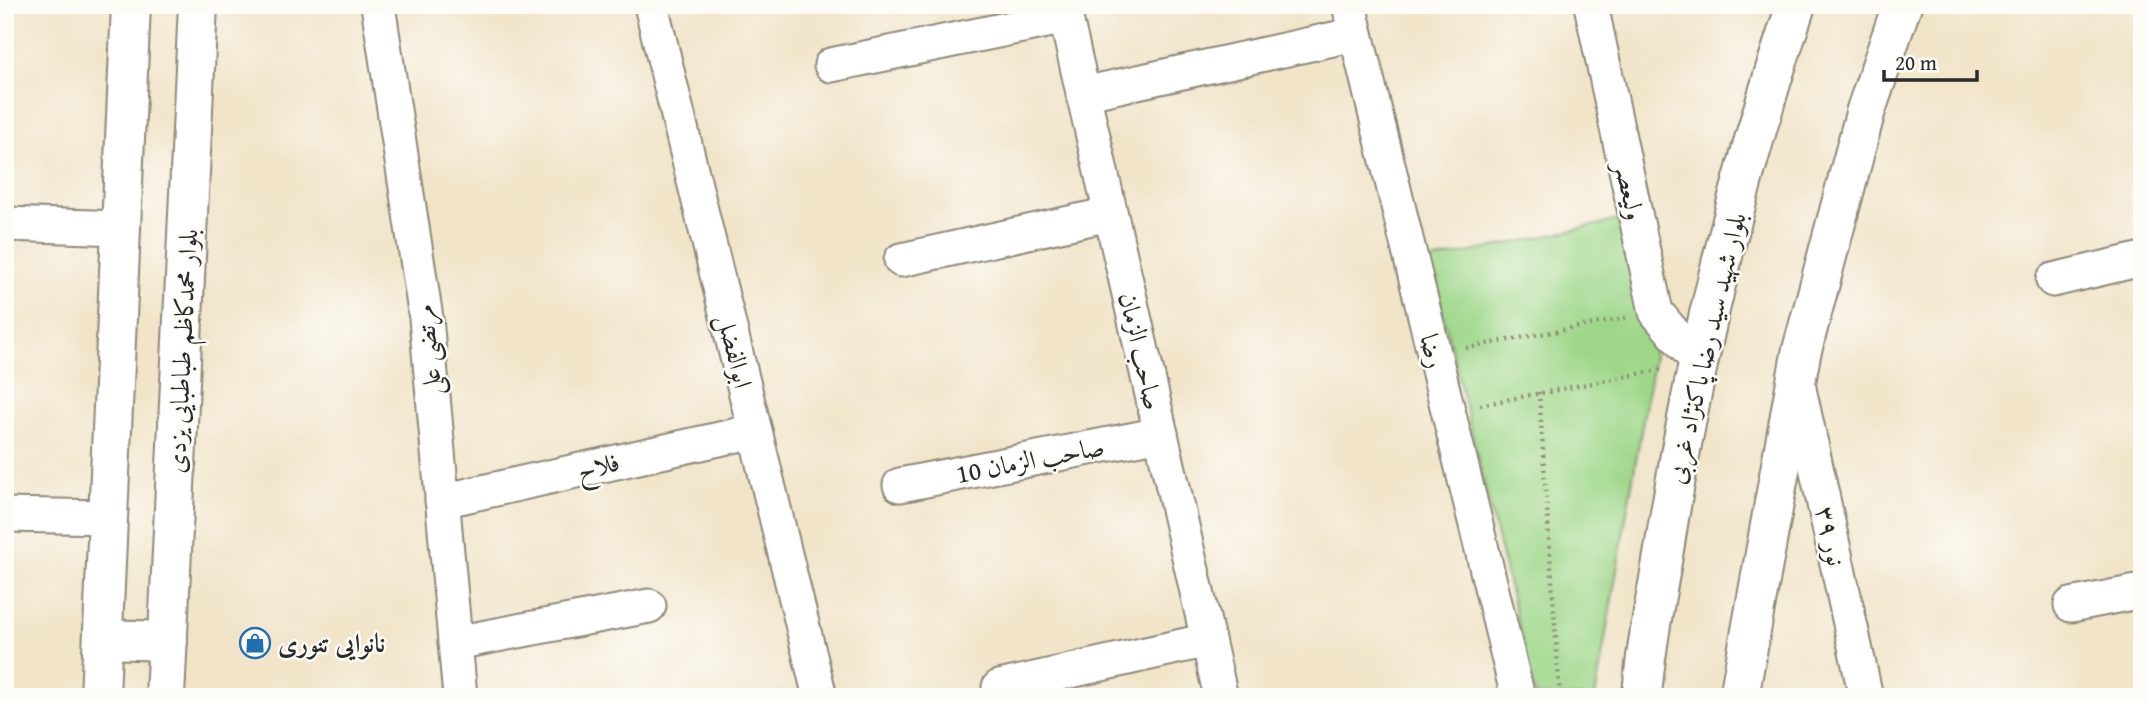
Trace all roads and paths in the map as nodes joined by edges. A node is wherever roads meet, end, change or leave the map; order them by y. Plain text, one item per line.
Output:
1 (131, 5) edge
2 (198, 5) edge
3 (378, 5) edge
4 (650, 5) edge
5 (1591, 5) edge
6 (1796, 5) edge
7 (1902, 5) edge
8 (1064, 11) edge
9 (1352, 20) edge
10 (831, 65) dead end
11 (1083, 94) junction
12 (1110, 214) junction
13 (5, 225) edge
14 (122, 228) junction
15 (2142, 259) edge
16 (901, 260) dead end
17 (2053, 280) dead end
18 (1656, 312) junction
19 (1434, 354) junction
20 (1699, 363) junction
21 (1796, 376) junction
22 (1539, 392) junction
23 (1448, 412) junction
24 (755, 431) junction
25 (1161, 434) junction
26 (900, 485) dead end
27 (442, 501) junction
28 (5, 515) edge
29 (109, 517) junction
30 (2142, 591) edge
31 (2071, 605) dead end
32 (649, 606) dead end
33 (104, 639) junction
34 (1208, 640) junction
35 (168, 641) junction
36 (455, 643) junction
37 (999, 687) dead end
38 (100, 697) edge
39 (165, 697) edge
40 (460, 697) edge
41 (820, 697) edge
42 (1221, 697) edge
43 (1518, 697) edge
44 (1560, 697) edge
45 (1642, 697) edge
46 (1739, 697) edge
47 (1866, 697) edge

1 - 14 main road
2 - 35 main road, بلوار محمدکاظم طباطبایی یزدی
3 - 27 street, مرتضی علی
4 - 24 street, ابوالفضل
5 - 18 street, ولیعصر
6 - 20 main road, بلوار شهید سید رضا پاکنژاد غربی
7 - 21 main road
8 - 10 street
8 - 11 street, صاحب الزمان
9 - 11 street
9 - 19 street, رضا
11 - 12 street, صاحب الزمان
12 - 16 street
12 - 25 street, صاحب الزمان
13 - 14 street
14 - 29 main road
15 - 17 street
18 - 19 path
18 - 20 street, ولیعصر
19 - 23 street, رضا
20 - 22 path
20 - 45 main road, بلوار شهید سید رضا پاکنژاد غربی
21 - 46 main road
21 - 47 street, نور ۳۹
22 - 23 path
22 - 44 path
23 - 43 street, رضا
24 - 27 street, فلاح
24 - 41 street, ابوالفضل
25 - 26 street, صاحب الزمان 10
25 - 34 street, صاحب الزمان
27 - 36 street, مرتضی علی
28 - 29 street
29 - 33 main road
30 - 31 street
32 - 36 street
33 - 35 main road
33 - 38 main road
34 - 37 street
34 - 42 street, صاحب الزمان
35 - 39 main road, بلوار محمدکاظم طباطبایی یزدی
36 - 40 street, مرتضی علی

